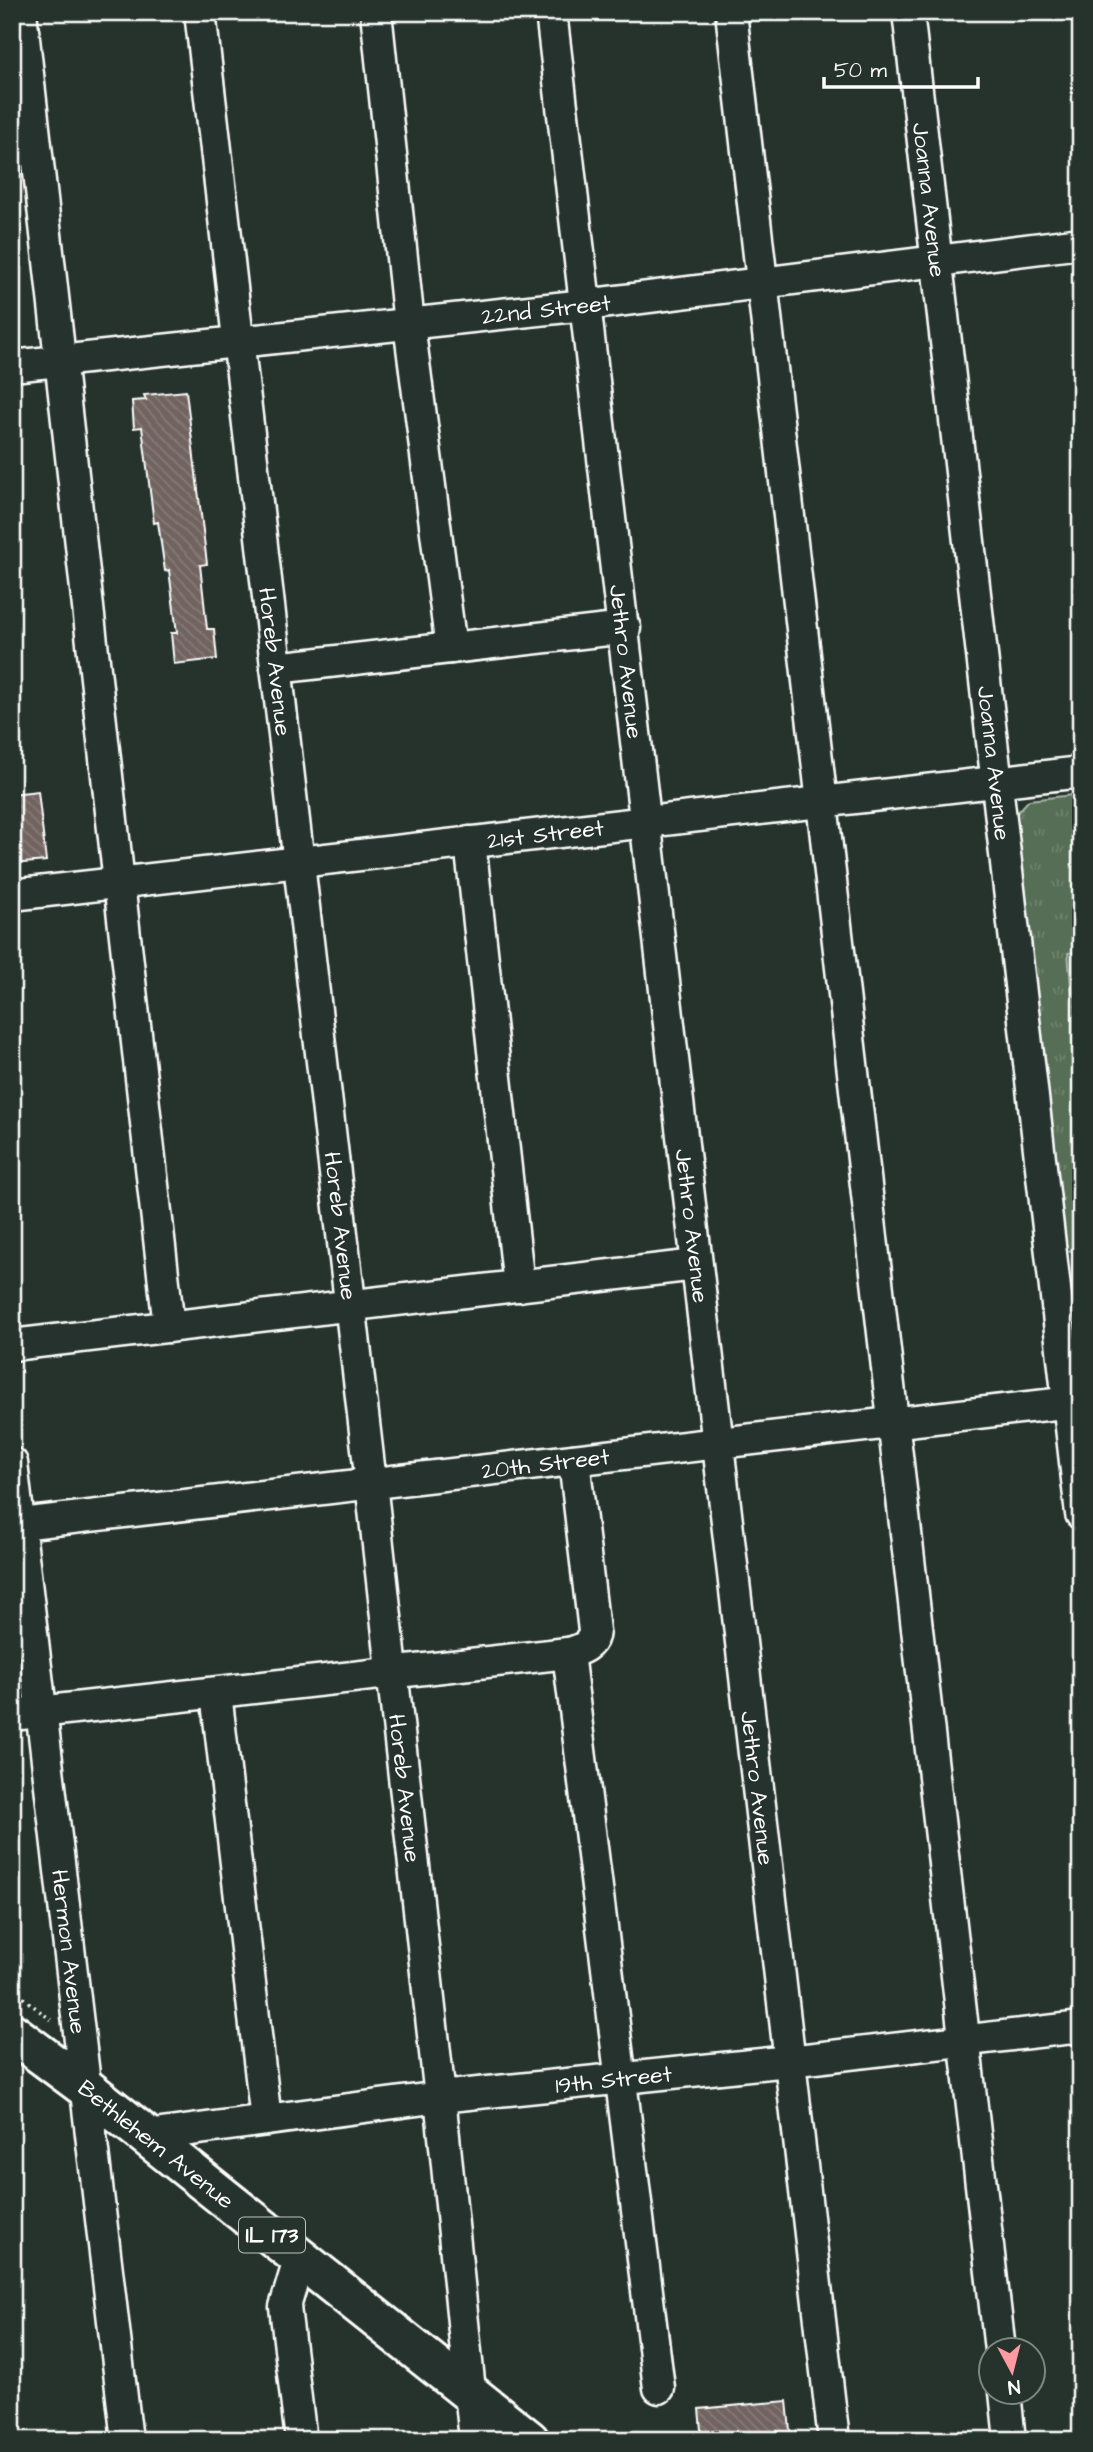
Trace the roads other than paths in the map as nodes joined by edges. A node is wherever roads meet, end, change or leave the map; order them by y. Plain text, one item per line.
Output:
1 (21, 12) edge
2 (200, 12) edge
3 (376, 12) edge
4 (551, 12) edge
5 (731, 12) edge
6 (908, 12) edge
7 (1081, 243) edge
8 (936, 260) junction
9 (762, 282) junction
10 (585, 305) junction
11 (410, 324) junction
12 (237, 344) junction
13 (60, 361) junction
14 (12, 366) edge
15 (625, 628) junction
16 (450, 648) junction
17 (276, 668) junction
18 (1081, 772) edge
19 (995, 782) junction
20 (822, 802) junction
21 (644, 822) junction
22 (470, 842) junction
23 (299, 862) junction
24 (119, 883) junction
25 (12, 895) edge
26 (696, 1265) junction
27 (519, 1286) junction
28 (350, 1306) junction
29 (169, 1327) junction
30 (12, 1345) edge
31 (1074, 1402) edge
32 (893, 1423) junction
33 (716, 1443) junction
34 (574, 1460) junction
35 (12, 1464) edge
36 (371, 1483) junction
37 (1081, 1514) edge
38 (16, 1524) edge
39 (568, 1653) junction
40 (391, 1673) junction
41 (216, 1693) junction
42 (42, 1712) junction
43 (12, 1715) edge
44 (1081, 2027) edge
45 (964, 2041) junction
46 (19, 2044) edge
47 (789, 2061) junction
48 (620, 2079) junction
49 (86, 2088) junction
50 (440, 2097) junction
51 (266, 2120) junction
52 (146, 2136) junction
53 (300, 2257) junction
54 (998, 2336) edge
55 (659, 2388) dead end
56 (469, 2391) junction
57 (1006, 2406) edge
58 (127, 2440) edge
59 (301, 2440) edge
60 (475, 2440) edge
61 (529, 2440) edge
62 (834, 2440) edge
63 (1010, 2440) edge

1 - 13 street
2 - 12 street, Horeb Avenue
3 - 11 street
4 - 10 street, Jethro Avenue
5 - 9 street
6 - 8 street, Joanna Avenue
7 - 8 street, 22nd Street
8 - 9 street, 22nd Street
8 - 19 street, Joanna Avenue
9 - 10 street, 22nd Street
9 - 20 street
10 - 11 street, 22nd Street
10 - 15 street, Jethro Avenue
11 - 12 street, 22nd Street
11 - 16 street
12 - 13 street, 22nd Street
12 - 17 street, Horeb Avenue
13 - 14 street, 22nd Street
13 - 24 street
15 - 16 street
15 - 21 street, Jethro Avenue
16 - 17 street
17 - 23 street, Horeb Avenue
18 - 19 street, 21st Street
19 - 20 street, 21st Street
19 - 31 street, Joanna Avenue
20 - 21 street, 21st Street
20 - 32 street
21 - 22 street, 21st Street
21 - 26 street, Jethro Avenue
22 - 23 street, 21st Street
22 - 27 street
23 - 24 street, 21st Street
23 - 28 street, Horeb Avenue
24 - 25 street, 21st Street
24 - 29 street
26 - 27 street
26 - 33 street, Jethro Avenue
27 - 28 street
28 - 29 street
28 - 36 street, Horeb Avenue
29 - 30 street
31 - 32 street, 20th Street
31 - 37 street, Joanna Avenue
32 - 33 street, 20th Street
32 - 45 street
33 - 34 street, 20th Street
33 - 47 street, Jethro Avenue
34 - 36 street, 20th Street
34 - 39 street
35 - 38 street, Hermon Avenue
36 - 38 street, 20th Street
36 - 40 street, Horeb Avenue
38 - 42 street, Hermon Avenue
39 - 40 street
39 - 48 street
40 - 41 street
40 - 50 street, Horeb Avenue
41 - 42 street
41 - 51 street
42 - 43 street
42 - 49 street, Hermon Avenue
44 - 45 street, 19th Street
45 - 47 street, 19th Street
45 - 54 street
46 - 49 main road, Bethlehem Avenue / IL 173
47 - 48 street, 19th Street
47 - 62 street, Jethro Avenue
48 - 50 street, 19th Street
48 - 55 street
49 - 52 main road, Bethlehem Avenue / IL 173
49 - 58 street, Hermon Avenue
50 - 51 street, 19th Street
50 - 56 street, Horeb Avenue
51 - 52 street, 19th Street
52 - 53 main road, Bethlehem Avenue / IL 173
53 - 56 main road, Bethlehem Avenue / IL 173
53 - 59 street
56 - 60 street, Horeb Avenue
56 - 61 main road, Bethlehem Avenue / IL 173
57 - 63 street

